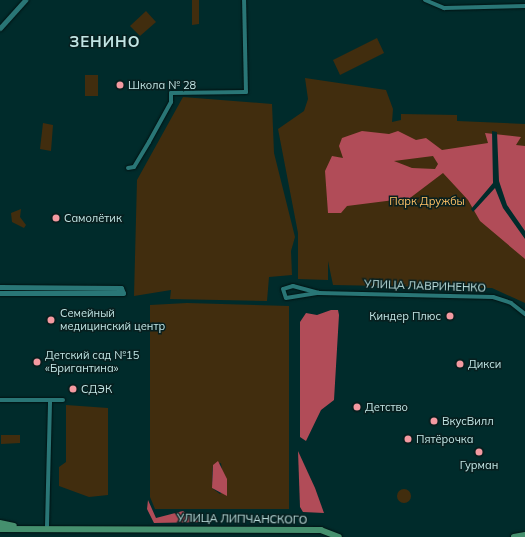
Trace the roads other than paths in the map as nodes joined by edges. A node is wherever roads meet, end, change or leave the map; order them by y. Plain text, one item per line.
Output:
1 (25, 0) edge
2 (244, 0) edge
3 (424, 0) edge
4 (525, 6) edge
5 (0, 28) edge
6 (128, 168) dead end
7 (0, 287) edge
8 (319, 293) junction
9 (0, 294) edge
10 (525, 314) edge
11 (0, 400) edge
12 (50, 400) junction
13 (63, 400) dead end
14 (0, 523) edge
15 (47, 526) junction
16 (114, 528) junction
17 (0, 529) edge
18 (525, 535) edge
19 (339, 537) edge
20 (514, 537) edge

1 - 5 street
2 - 6 street
3 - 4 street
7 - 9 street
8 - 8 street
8 - 10 street, УЛИЦА ЛАВРИНЕНКО
11 - 12 street
12 - 13 street
12 - 15 street
14 - 15 main road
15 - 16 main road
16 - 17 main road
16 - 19 main road, УЛИЦА ЛИПЧАНСКОГО
18 - 20 main road

